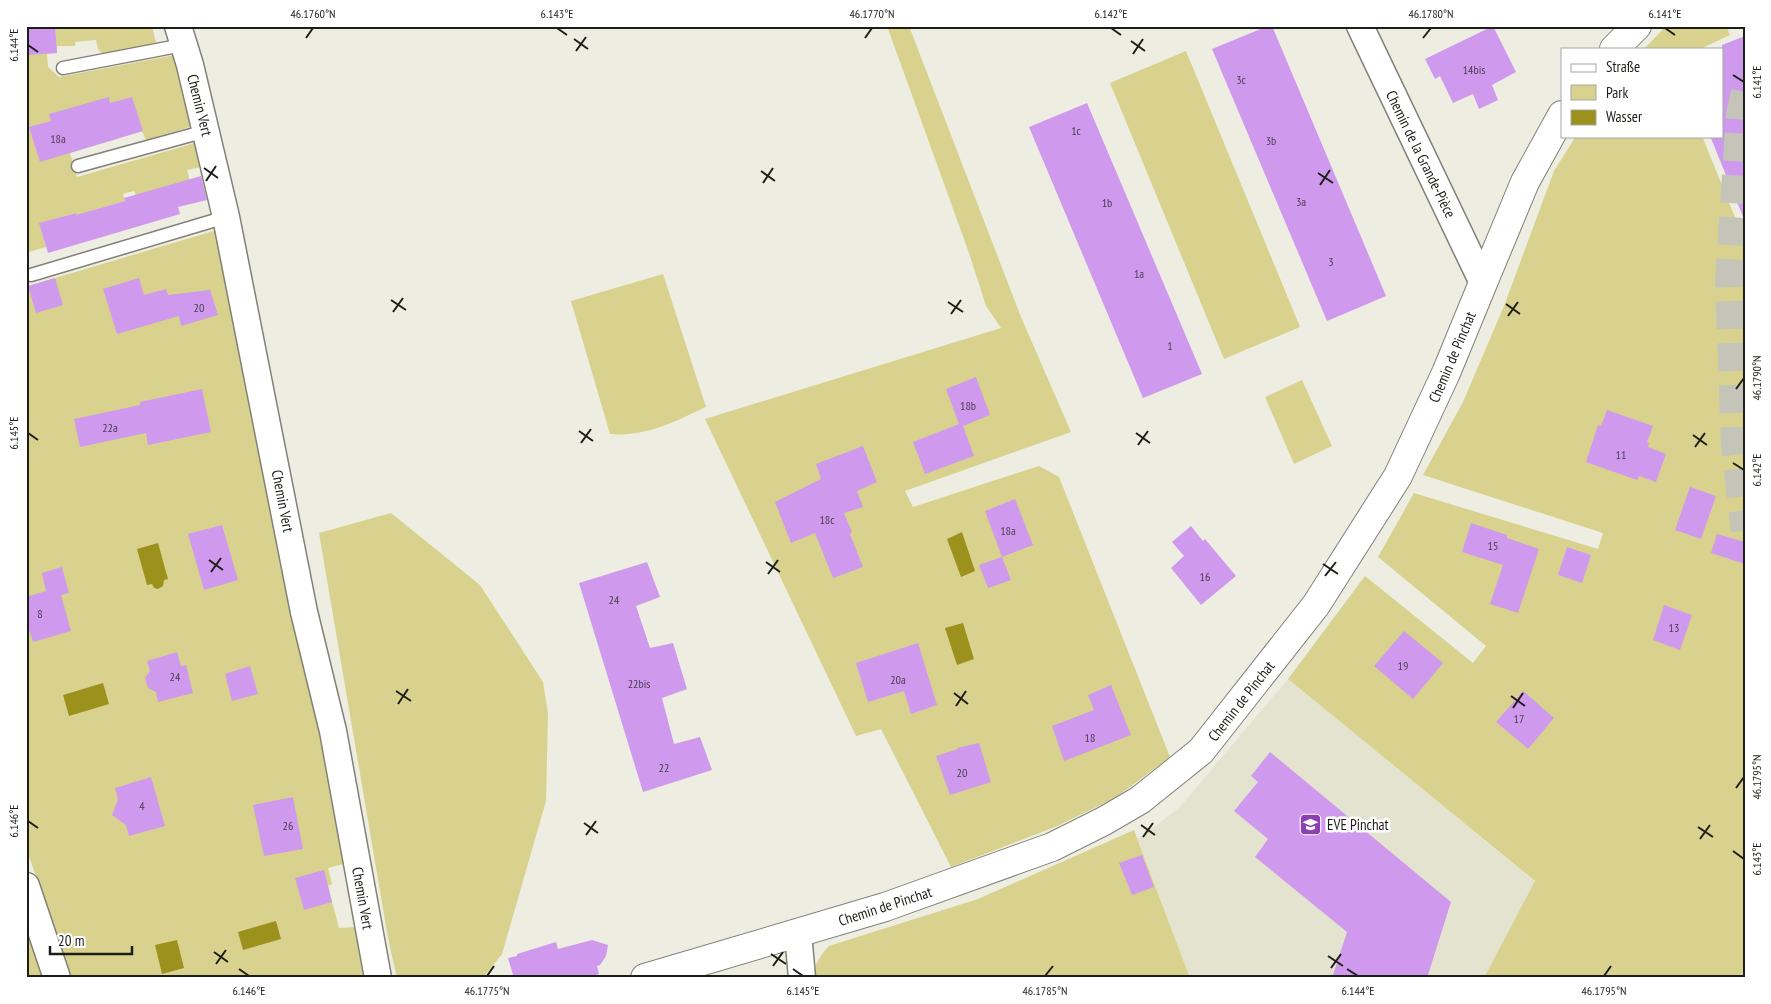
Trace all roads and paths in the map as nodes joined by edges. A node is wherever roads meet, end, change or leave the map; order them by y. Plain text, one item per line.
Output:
1 (1360, 26) edge
2 (1637, 26) edge
3 (180, 35) edge
4 (1615, 48) edge
5 (63, 68) dead end
6 (1561, 118) edge
7 (206, 131) junction
8 (78, 166) dead end
9 (226, 217) junction
10 (31, 275) dead end
11 (1483, 283) junction
12 (26, 886) edge
13 (798, 933) junction
14 (57, 978) edge
15 (378, 978) edge
16 (645, 978) edge
17 (802, 978) edge

1 - 11 street, Chemin de la Grande-Pièce
2 - 4 street
3 - 5 lane
3 - 7 street, Chemin Vert
6 - 11 street, Chemin de Pinchat
7 - 8 lane
7 - 9 street, Chemin Vert
9 - 10 lane
9 - 15 street, Chemin Vert
11 - 13 street, Chemin de Pinchat
12 - 14 street
13 - 16 street, Chemin de Pinchat
13 - 17 street

